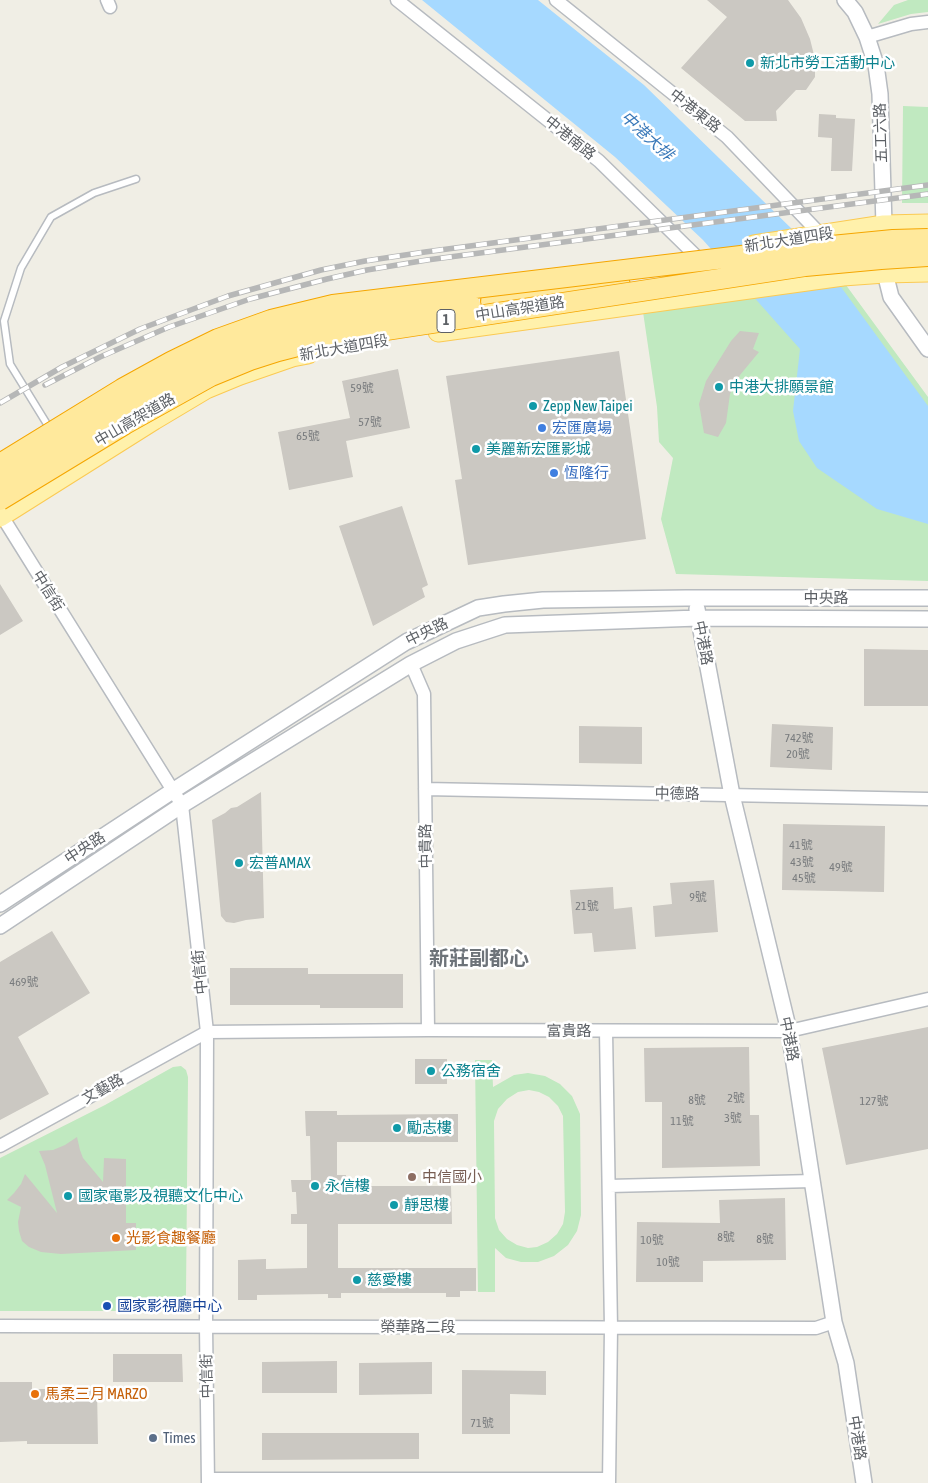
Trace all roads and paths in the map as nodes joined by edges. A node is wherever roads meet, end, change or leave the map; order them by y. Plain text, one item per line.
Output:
1 (397, 0) edge
2 (556, 0) edge
3 (845, 0) edge
4 (928, 22) edge
5 (867, 37) junction
6 (136, 179) dead end
7 (928, 224) edge
8 (884, 225) junction
9 (821, 235) junction
10 (928, 239) edge
11 (928, 248) edge
12 (884, 250) junction
13 (860, 252) junction
14 (699, 254) junction
15 (928, 256) edge
16 (828, 257) junction
17 (928, 272) edge
18 (710, 273) junction
19 (885, 273) junction
20 (730, 291) junction
21 (928, 349) edge
22 (98, 399) junction
23 (50, 429) junction
24 (127, 437) junction
25 (17, 447) junction
26 (0, 457) edge
27 (0, 464) edge
28 (0, 483) edge
29 (0, 512) edge
30 (695, 598) junction
31 (928, 598) edge
32 (698, 618) junction
33 (928, 619) edge
34 (411, 664) junction
35 (425, 789) junction
36 (174, 790) junction
37 (732, 795) junction
38 (928, 799) edge
39 (182, 805) junction
40 (0, 904) edge
41 (0, 926) edge
42 (928, 999) edge
43 (428, 1030) junction
44 (606, 1031) junction
45 (789, 1031) junction
46 (207, 1032) junction
47 (0, 1146) edge
48 (812, 1181) junction
49 (609, 1186) junction
50 (834, 1322) junction
51 (0, 1326) edge
52 (206, 1326) junction
53 (611, 1328) junction
54 (208, 1481) edge
55 (609, 1481) edge
56 (864, 1483) edge

1 - 14 street, 中港南路
2 - 9 street, 中港東路
3 - 5 street, 五工六路
4 - 5 street
5 - 8 street, 五工六路
6 - 23 lane
7 - 8 main road, 1
8 - 9 main road, 新北大道四段 / 1
8 - 12 street, 五工六路
9 - 14 main road, 新北大道四段 / 1
10 - 27 highway, 中山高架道路 / 1, bridge
11 - 12 main road, 1
12 - 13 main road, 新北大道四段 / 1
12 - 19 street, 五工六路
13 - 14 main road, 新北大道四段 / 1, bridge
13 - 16 main road, 新北大道四段 / 1
14 - 18 street, 中港南路
14 - 22 main road, 新北大道四段 / 1
15 - 29 highway, 中山高架道路 / 1, bridge
16 - 18 main road, 新北大道四段 / 1
16 - 20 main road, 新北大道四段 / 1, bridge
17 - 19 main road, 1
18 - 20 street, 中港南路
18 - 28 highway, bridge
19 - 20 main road, 新北大道四段 / 1
19 - 21 street
20 - 24 main road, 新北大道四段 / 1
22 - 23 main road, 新北大道四段 / 1
22 - 24 main road
23 - 25 main road, 新北大道四段 / 1
24 - 29 main road, 新北大道四段 / 1
25 - 26 main road, 新北大道四段 / 1
25 - 27 main road, 新北大道四段 / 1
29 - 36 street, 中信街
30 - 31 street, 中央路
30 - 32 street, 中港路
30 - 36 street, 中央路
32 - 33 street, 中央路
32 - 34 street, 中央路
32 - 37 street, 中港路
34 - 35 street, 中貴路
34 - 39 street, 中央路
35 - 37 street, 中德路
35 - 43 street, 中貴路
36 - 39 street, 中信街
36 - 40 street, 中央路
37 - 38 street, 中德路
37 - 45 street, 中港路
39 - 41 street, 中央路
39 - 46 street, 中信街
42 - 45 street, 富貴路
43 - 44 street, 富貴路
43 - 46 street, 富貴路
44 - 45 street, 富貴路
44 - 49 street
45 - 48 street, 中港路
46 - 47 street, 文藝路
46 - 52 street, 中信街
48 - 49 street
48 - 50 street, 中港路
49 - 53 street
50 - 53 street, 榮華路二段
50 - 56 street, 中港路
51 - 52 street, 榮華路二段
52 - 53 street, 榮華路二段
52 - 54 street, 中信街
53 - 55 street
54 - 55 street

